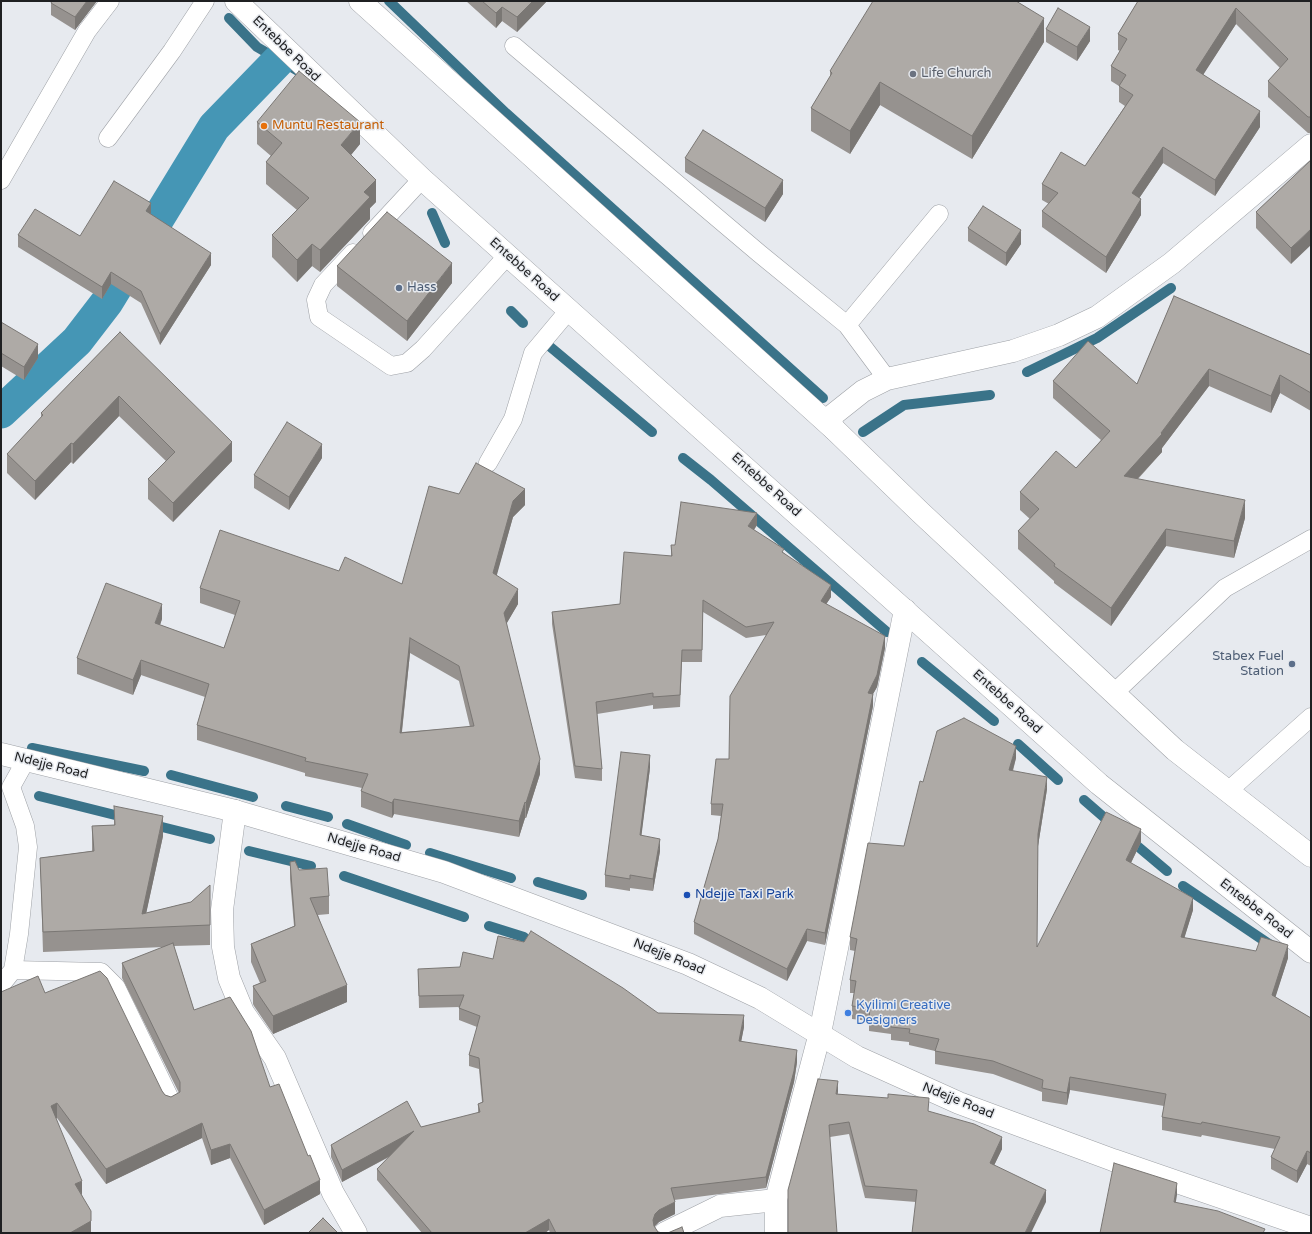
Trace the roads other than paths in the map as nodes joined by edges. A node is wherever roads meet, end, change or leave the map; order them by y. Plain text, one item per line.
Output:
1 (110, 1) edge
2 (205, 1) edge
3 (236, 1) edge
4 (360, 1) edge
5 (514, 46) dead end
6 (108, 138) dead end
7 (1311, 145) edge
8 (422, 179) junction
9 (1, 180) edge
10 (939, 214) dead end
11 (508, 255) junction
12 (569, 310) junction
13 (847, 325) junction
14 (887, 379) junction
15 (834, 429) junction
16 (488, 463) dead end
17 (1311, 539) edge
18 (905, 610) junction
19 (1114, 693) junction
20 (1311, 716) edge
21 (1, 754) edge
22 (26, 760) junction
23 (1228, 791) junction
24 (235, 811) junction
25 (1311, 856) edge
26 (1311, 952) edge
27 (13, 970) junction
28 (1, 985) edge
29 (820, 1033) junction
30 (171, 1101) edge
31 (776, 1200) junction
32 (1311, 1228) edge
33 (356, 1233) edge
34 (665, 1233) edge
35 (776, 1233) edge

1 - 9 lane
2 - 6 lane
3 - 8 street, Entebbe Road
4 - 15 street
5 - 13 lane
7 - 14 street
8 - 11 street, Entebbe Road
8 - 11 lane
10 - 13 lane
11 - 12 street, Entebbe Road
12 - 16 lane
12 - 18 street, Entebbe Road
13 - 14 lane
14 - 15 street
15 - 19 street
17 - 19 lane
18 - 26 street, Entebbe Road
18 - 29 street
19 - 23 street
20 - 23 lane
21 - 22 street, Ndejje Road
22 - 24 street, Ndejje Road
22 - 27 lane
23 - 25 street
24 - 29 street, Ndejje Road
24 - 33 street
27 - 28 lane
27 - 30 lane
29 - 31 street
29 - 32 street, Ndejje Road
31 - 34 street
31 - 35 street

